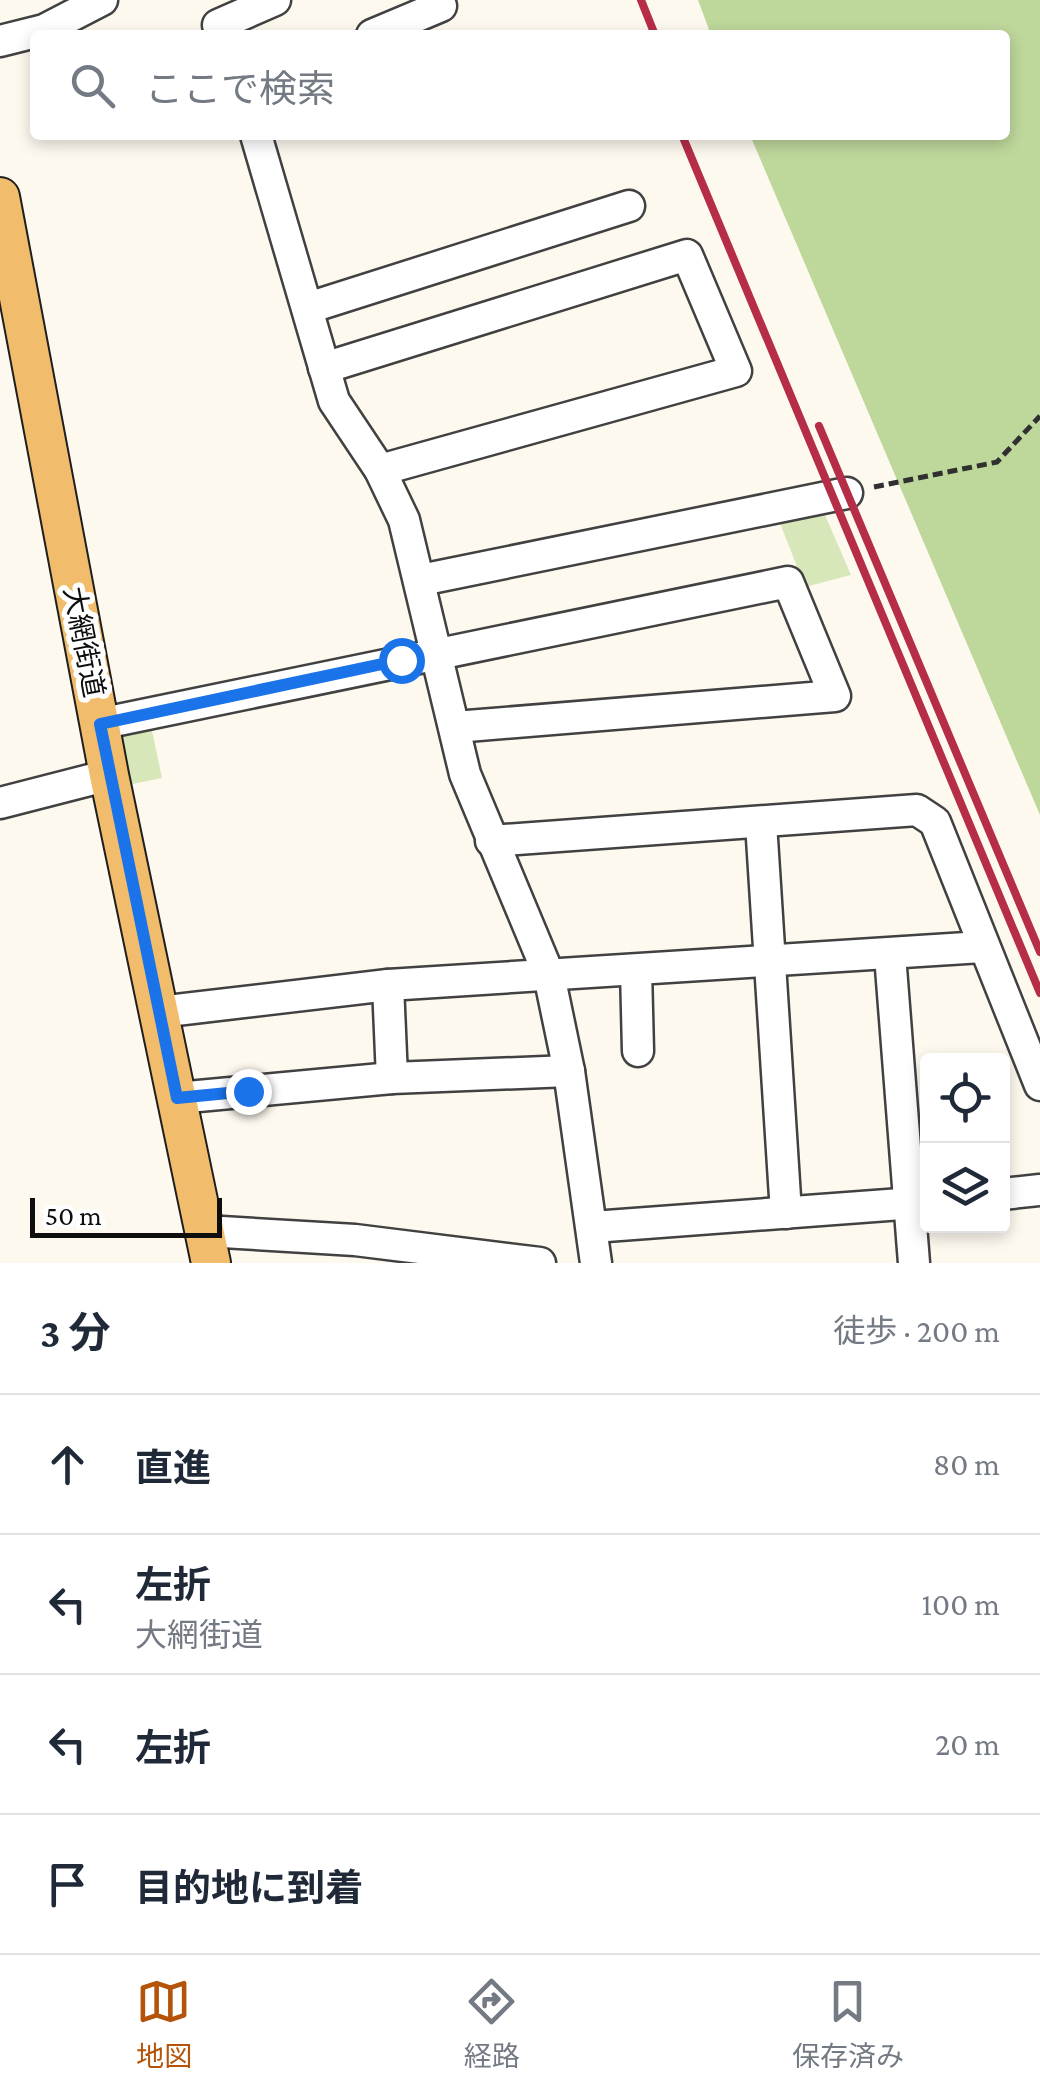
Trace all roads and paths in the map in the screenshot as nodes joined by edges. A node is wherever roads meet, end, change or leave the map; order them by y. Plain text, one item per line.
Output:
1 (102, 0) edge
2 (275, 0) edge
3 (441, 6) dead end
4 (217, 20) edge
5 (36, 30) edge
6 (384, 30) edge
7 (30, 32) edge
8 (0, 40) edge
9 (258, 140) edge
10 (0, 197) edge
11 (629, 206) dead end
12 (308, 308) junction
13 (324, 368) junction
14 (1040, 416) edge
15 (380, 470) junction
16 (846, 493) joint
17 (421, 580) junction
18 (439, 652) junction
19 (100, 724) junction
20 (455, 728) junction
21 (109, 774) junction
22 (0, 803) edge
23 (761, 823) junction
24 (491, 842) junction
25 (982, 946) junction
26 (890, 955) junction
27 (768, 963) junction
28 (636, 970) junction
29 (549, 975) junction
30 (388, 985) junction
31 (159, 1012) junction
32 (638, 1051) dead end
33 (569, 1071) junction
34 (392, 1078) junction
35 (1040, 1085) edge
36 (177, 1098) junction
37 (1040, 1190) edge
38 (1010, 1193) edge
39 (918, 1203) edge
40 (786, 1213) junction
41 (593, 1227) junction
42 (208, 1247) edge
43 (540, 1263) edge
44 (596, 1263) edge
45 (914, 1263) edge

1 - 5 street
2 - 4 street
3 - 6 street
7 - 8 street
9 - 12 street
10 - 19 main road, 大網街道
11 - 12 street
12 - 13 street
13 - 15 street
13 - 15 street
14 - 16 path
15 - 17 street
16 - 17 street
17 - 18 street
18 - 19 street
18 - 20 street
18 - 20 street
19 - 21 main road, 大網街道
20 - 24 street
21 - 22 street
21 - 31 main road, 大網街道
23 - 24 street
23 - 25 street
23 - 27 street
24 - 29 street
25 - 26 street
25 - 35 street
26 - 27 street
26 - 39 street
27 - 28 street
27 - 40 street
28 - 29 street
28 - 32 street
29 - 30 street
29 - 33 street
30 - 31 street
30 - 34 street
31 - 36 main road, 大網街道
33 - 34 street
33 - 41 street
34 - 36 street
36 - 42 main road, 大網街道
37 - 38 street
39 - 40 street
39 - 45 street
40 - 41 street
41 - 44 street
42 - 43 street

